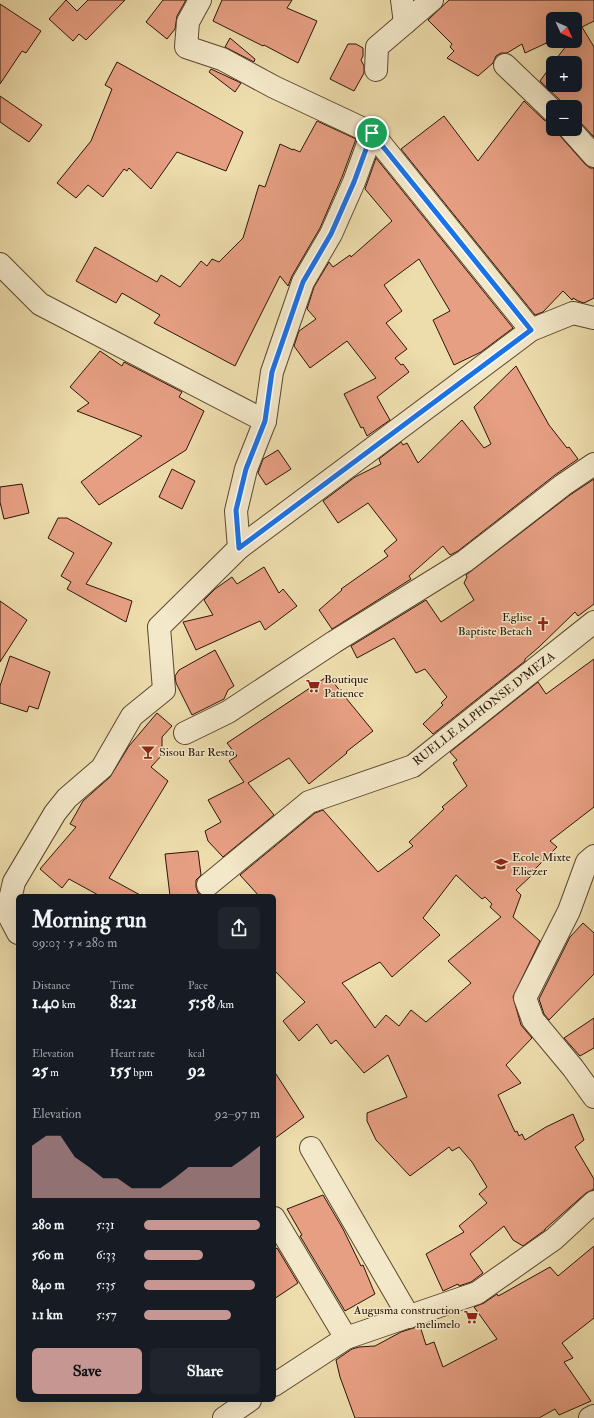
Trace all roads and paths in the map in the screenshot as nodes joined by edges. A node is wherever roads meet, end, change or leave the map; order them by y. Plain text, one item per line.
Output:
1 (200, 0) edge
2 (402, 0) edge
3 (432, 0) edge
4 (404, 23) junction
5 (505, 65) dead end
6 (376, 70) dead end
7 (546, 104) edge
8 (372, 133) junction
9 (576, 136) edge
10 (594, 156) edge
11 (0, 264) edge
12 (594, 318) edge
13 (531, 330) junction
14 (265, 421) junction
15 (594, 464) edge
16 (239, 548) junction
17 (590, 632) edge
18 (186, 733) dead end
19 (594, 856) edge
20 (208, 884) dead end
21 (4, 915) edge
22 (16, 930) edge
23 (594, 1097) edge
24 (310, 1148) dead end
25 (594, 1202) edge
26 (276, 1221) edge
27 (409, 1317) junction
28 (346, 1338) junction
29 (276, 1384) edge
30 (247, 1402) edge
31 (594, 1416) edge
32 (224, 1418) edge
33 (590, 1418) edge

1 - 8 street
2 - 4 street
3 - 4 street
4 - 6 street
5 - 7 street
8 - 13 street
8 - 14 street
9 - 10 street
11 - 14 street
12 - 13 street
13 - 16 street
14 - 16 street
15 - 18 street
16 - 21 street
17 - 20 street, RUELLE ALPHONSE D'MEZA
19 - 23 street
21 - 22 street
24 - 27 street
25 - 27 street
26 - 28 street
27 - 28 street
28 - 29 street
30 - 32 street
31 - 33 street

